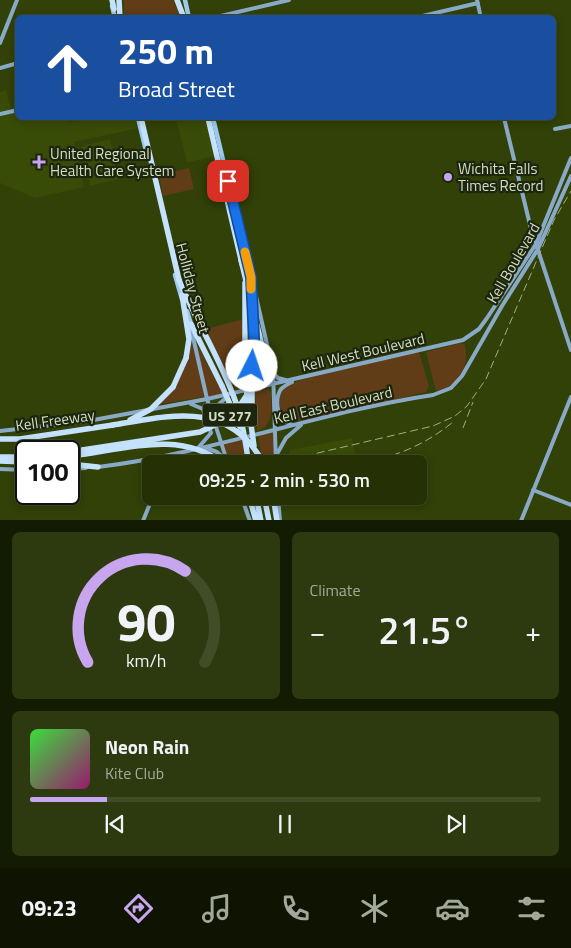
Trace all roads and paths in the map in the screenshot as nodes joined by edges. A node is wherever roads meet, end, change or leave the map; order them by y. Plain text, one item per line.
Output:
1 (17, 0) edge
2 (112, 0) edge
3 (120, 0) edge
4 (177, 0) edge
5 (185, 0) edge
6 (289, 0) edge
7 (477, 1) edge
8 (113, 10) joint
9 (116, 15) edge
10 (116, 15) edge
11 (118, 15) edge
12 (183, 15) edge
13 (188, 15) edge
14 (225, 15) edge
15 (425, 15) edge
16 (480, 15) edge
17 (0, 43) edge
18 (15, 64) edge
19 (0, 68) edge
20 (15, 111) edge
21 (0, 114) edge
22 (140, 120) edge
23 (140, 120) edge
24 (208, 120) edge
25 (212, 120) edge
26 (505, 120) edge
27 (571, 126) edge
28 (555, 129) dead end
29 (571, 158) edge
30 (571, 176) edge
31 (536, 244) junction
32 (538, 249) junction
33 (242, 260) junction
34 (251, 277) junction
35 (179, 280) junction
36 (191, 324) junction
37 (465, 338) joint
38 (571, 350) edge
39 (470, 360) joint
40 (273, 373) junction
41 (293, 380) junction
42 (248, 381) junction
43 (274, 385) junction
44 (228, 395) junction
45 (207, 400) junction
46 (570, 401) edge
47 (186, 403) junction
48 (303, 423) junction
49 (215, 424) junction
50 (113, 425) junction
51 (296, 425) junction
52 (275, 430) junction
53 (0, 431) edge
54 (0, 439) edge
55 (222, 444) junction
56 (203, 448) junction
57 (80, 450) edge
58 (196, 450) junction
59 (248, 451) junction
60 (80, 454) edge
61 (171, 455) edge
62 (211, 455) edge
63 (220, 455) edge
64 (225, 455) edge
65 (249, 455) edge
66 (256, 455) edge
67 (258, 455) edge
68 (276, 455) edge
69 (278, 455) edge
70 (15, 457) edge
71 (0, 459) edge
72 (142, 460) edge
73 (15, 461) edge
74 (80, 465) edge
75 (98, 467) junction
76 (80, 468) edge
77 (0, 470) edge
78 (15, 470) edge
79 (533, 490) junction
80 (149, 505) edge
81 (244, 505) edge
82 (252, 505) edge
83 (257, 505) edge
84 (266, 505) edge
85 (275, 505) edge
86 (278, 505) edge
87 (571, 506) edge
88 (143, 520) edge
89 (250, 520) edge
90 (258, 520) edge
91 (269, 520) edge
92 (278, 520) edge
93 (521, 520) edge

1 - 17 main road
2 - 8 highway
2 - 9 highway, bridge
3 - 11 highway
4 - 12 highway
5 - 13 main road
6 - 14 main road
7 - 15 main road
7 - 16 main road
8 - 10 main road
18 - 19 main road
20 - 21 main road
22 - 35 highway
23 - 36 main road, Holliday Street
24 - 33 highway, US 277
25 - 34 main road
26 - 31 main road
27 - 28 main road
29 - 31 main road, Kell Boulevard
30 - 32 main road, Kell Boulevard
31 - 32 main road
31 - 37 main road, Kell Boulevard
32 - 38 main road
32 - 39 main road, Kell Boulevard
33 - 42 highway, bridge
33 - 57 highway, US 277, bridge
34 - 40 main road
34 - 42 highway
35 - 50 highway, bridge
35 - 59 highway, bridge
36 - 45 main road, Holliday Street
36 - 59 highway, bridge
37 - 41 main road, Kell West Boulevard
39 - 48 main road, Kell East Boulevard
40 - 41 main road
40 - 43 main road
41 - 43 main road, Kell West Boulevard
41 - 51 main road
42 - 66 highway, bridge
43 - 44 main road, Kell West Boulevard
43 - 52 main road
44 - 45 main road, Kell West Boulevard
44 - 49 main road
45 - 47 main road, Kell West Boulevard
45 - 49 main road, Holliday Street
46 - 79 main road
47 - 53 main road, Kell West Boulevard
47 - 58 main road
48 - 51 main road, Kell East Boulevard
48 - 69 main road
49 - 55 main road, Holliday Street
50 - 54 highway, Kell Freeway
50 - 67 highway, bridge
51 - 52 main road, Kell East Boulevard
52 - 55 main road, Kell East Boulevard
52 - 68 main road
55 - 56 main road, Kell East Boulevard
55 - 64 main road, Holliday Street
56 - 58 main road, Kell East Boulevard
56 - 63 main road
58 - 61 main road, Kell East Boulevard
59 - 65 highway, bridge
60 - 62 highway, bridge
70 - 71 highway
71 - 73 highway
72 - 75 main road, Kell East Boulevard
74 - 75 highway
75 - 76 main road, Kell East Boulevard
77 - 78 main road
79 - 87 main road
79 - 93 main road
80 - 88 main road
81 - 89 main road
82 - 90 highway
83 - 90 highway
84 - 91 highway
85 - 92 highway
86 - 92 main road

